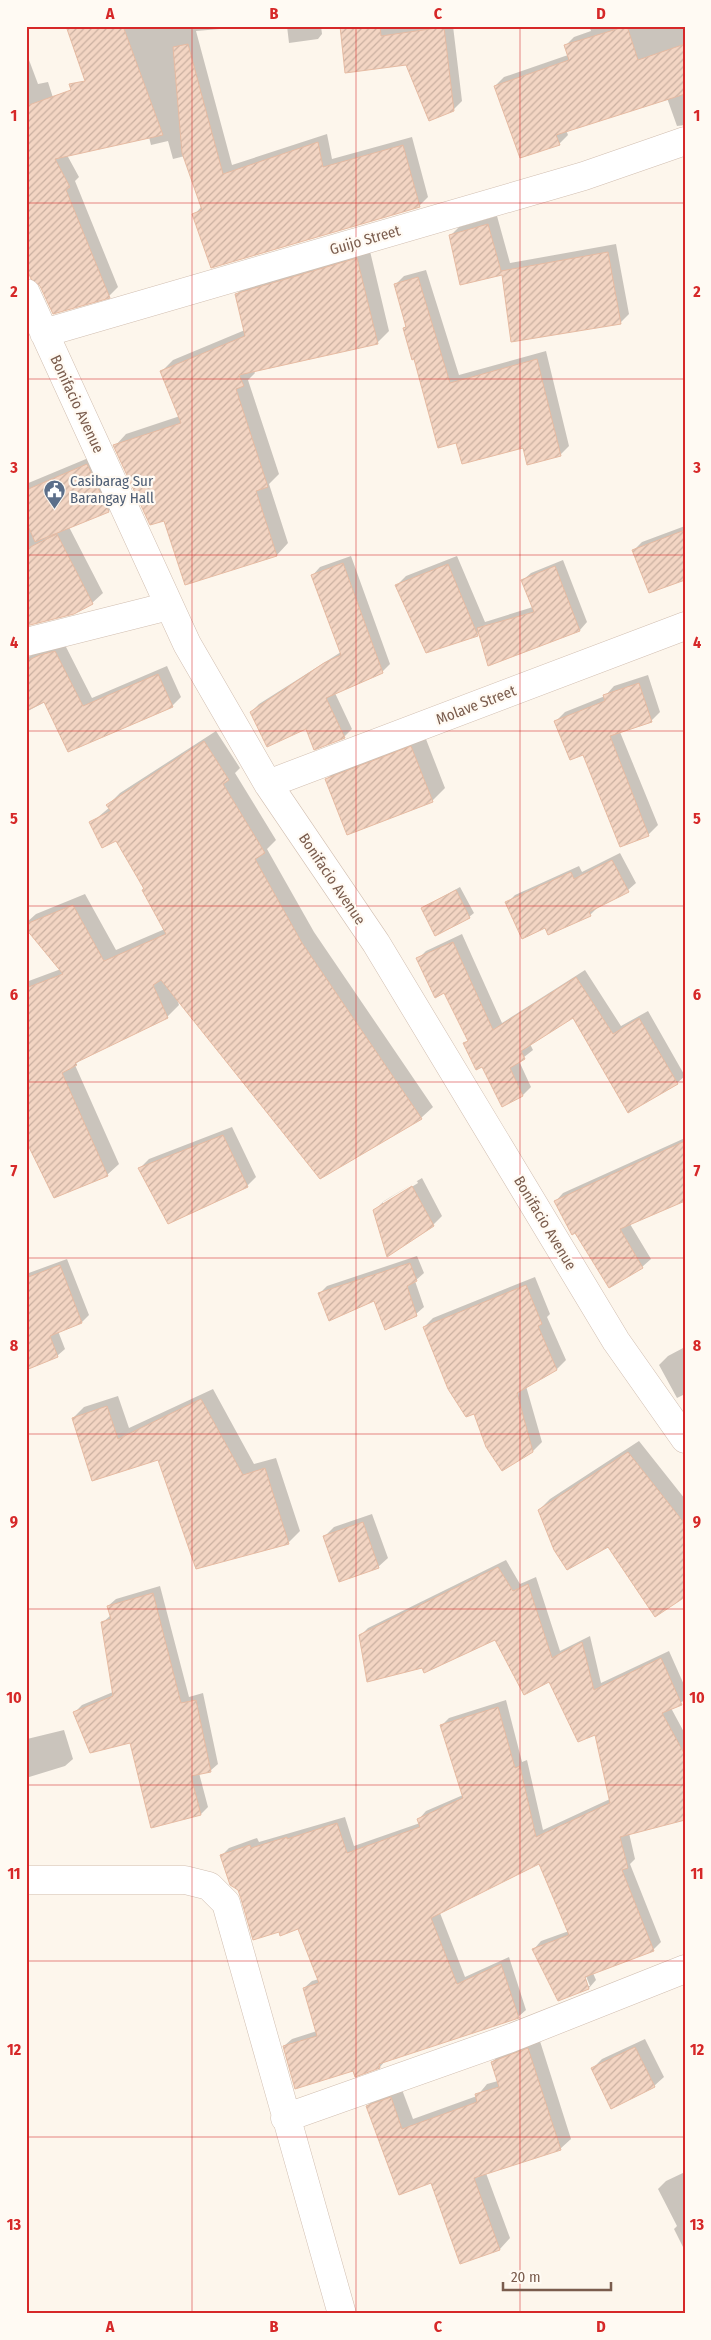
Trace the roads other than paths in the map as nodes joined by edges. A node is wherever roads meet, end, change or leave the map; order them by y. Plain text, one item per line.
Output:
1 (685, 141) edge
2 (26, 293) edge
3 (44, 333) junction
4 (169, 606) junction
5 (685, 626) edge
6 (26, 642) edge
7 (268, 784) junction
8 (685, 1439) edge
9 (26, 1880) edge
10 (685, 1969) edge
11 (285, 2118) junction
12 (342, 2314) edge

1 - 3 street, Guijo Street
2 - 3 street, Bonifacio Avenue
3 - 4 street, Bonifacio Avenue
4 - 6 street
4 - 7 street, Bonifacio Avenue
5 - 7 street, Molave Street
7 - 8 street, Bonifacio Avenue
9 - 11 street
10 - 11 street
11 - 12 street

